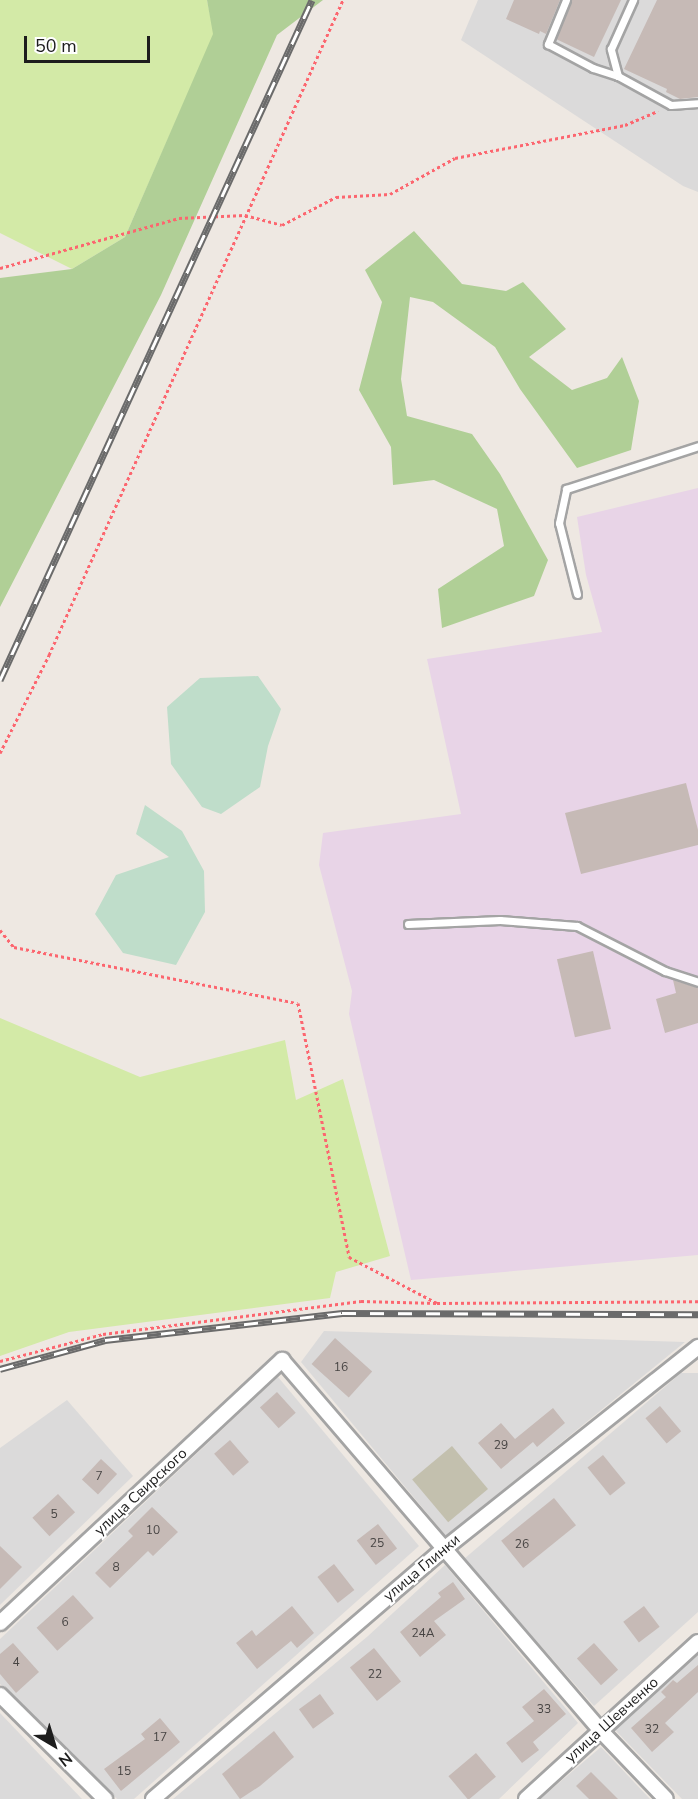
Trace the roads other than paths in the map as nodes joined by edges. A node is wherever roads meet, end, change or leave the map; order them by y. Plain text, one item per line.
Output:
1 (566, 0) edge
2 (633, 0) edge
3 (618, 76) junction
4 (698, 104) edge
5 (698, 446) edge
6 (577, 594) dead end
7 (408, 924) dead end
8 (698, 982) edge
9 (698, 1347) edge
10 (444, 1549) junction
11 (0, 1623) edge
12 (698, 1642) edge
13 (0, 1695) edge
14 (600, 1730) junction
15 (105, 1799) edge
16 (153, 1799) edge
17 (526, 1799) edge
18 (666, 1799) edge

1 - 3 lane
2 - 3 lane
3 - 4 lane
5 - 6 lane
7 - 8 lane
9 - 10 street, улица Глинки
10 - 11 street, улица Свирского
10 - 14 street
10 - 16 street, улица Глинки
12 - 14 street, улица Шевченко
13 - 15 street
14 - 17 street, улица Шевченко
14 - 18 street

